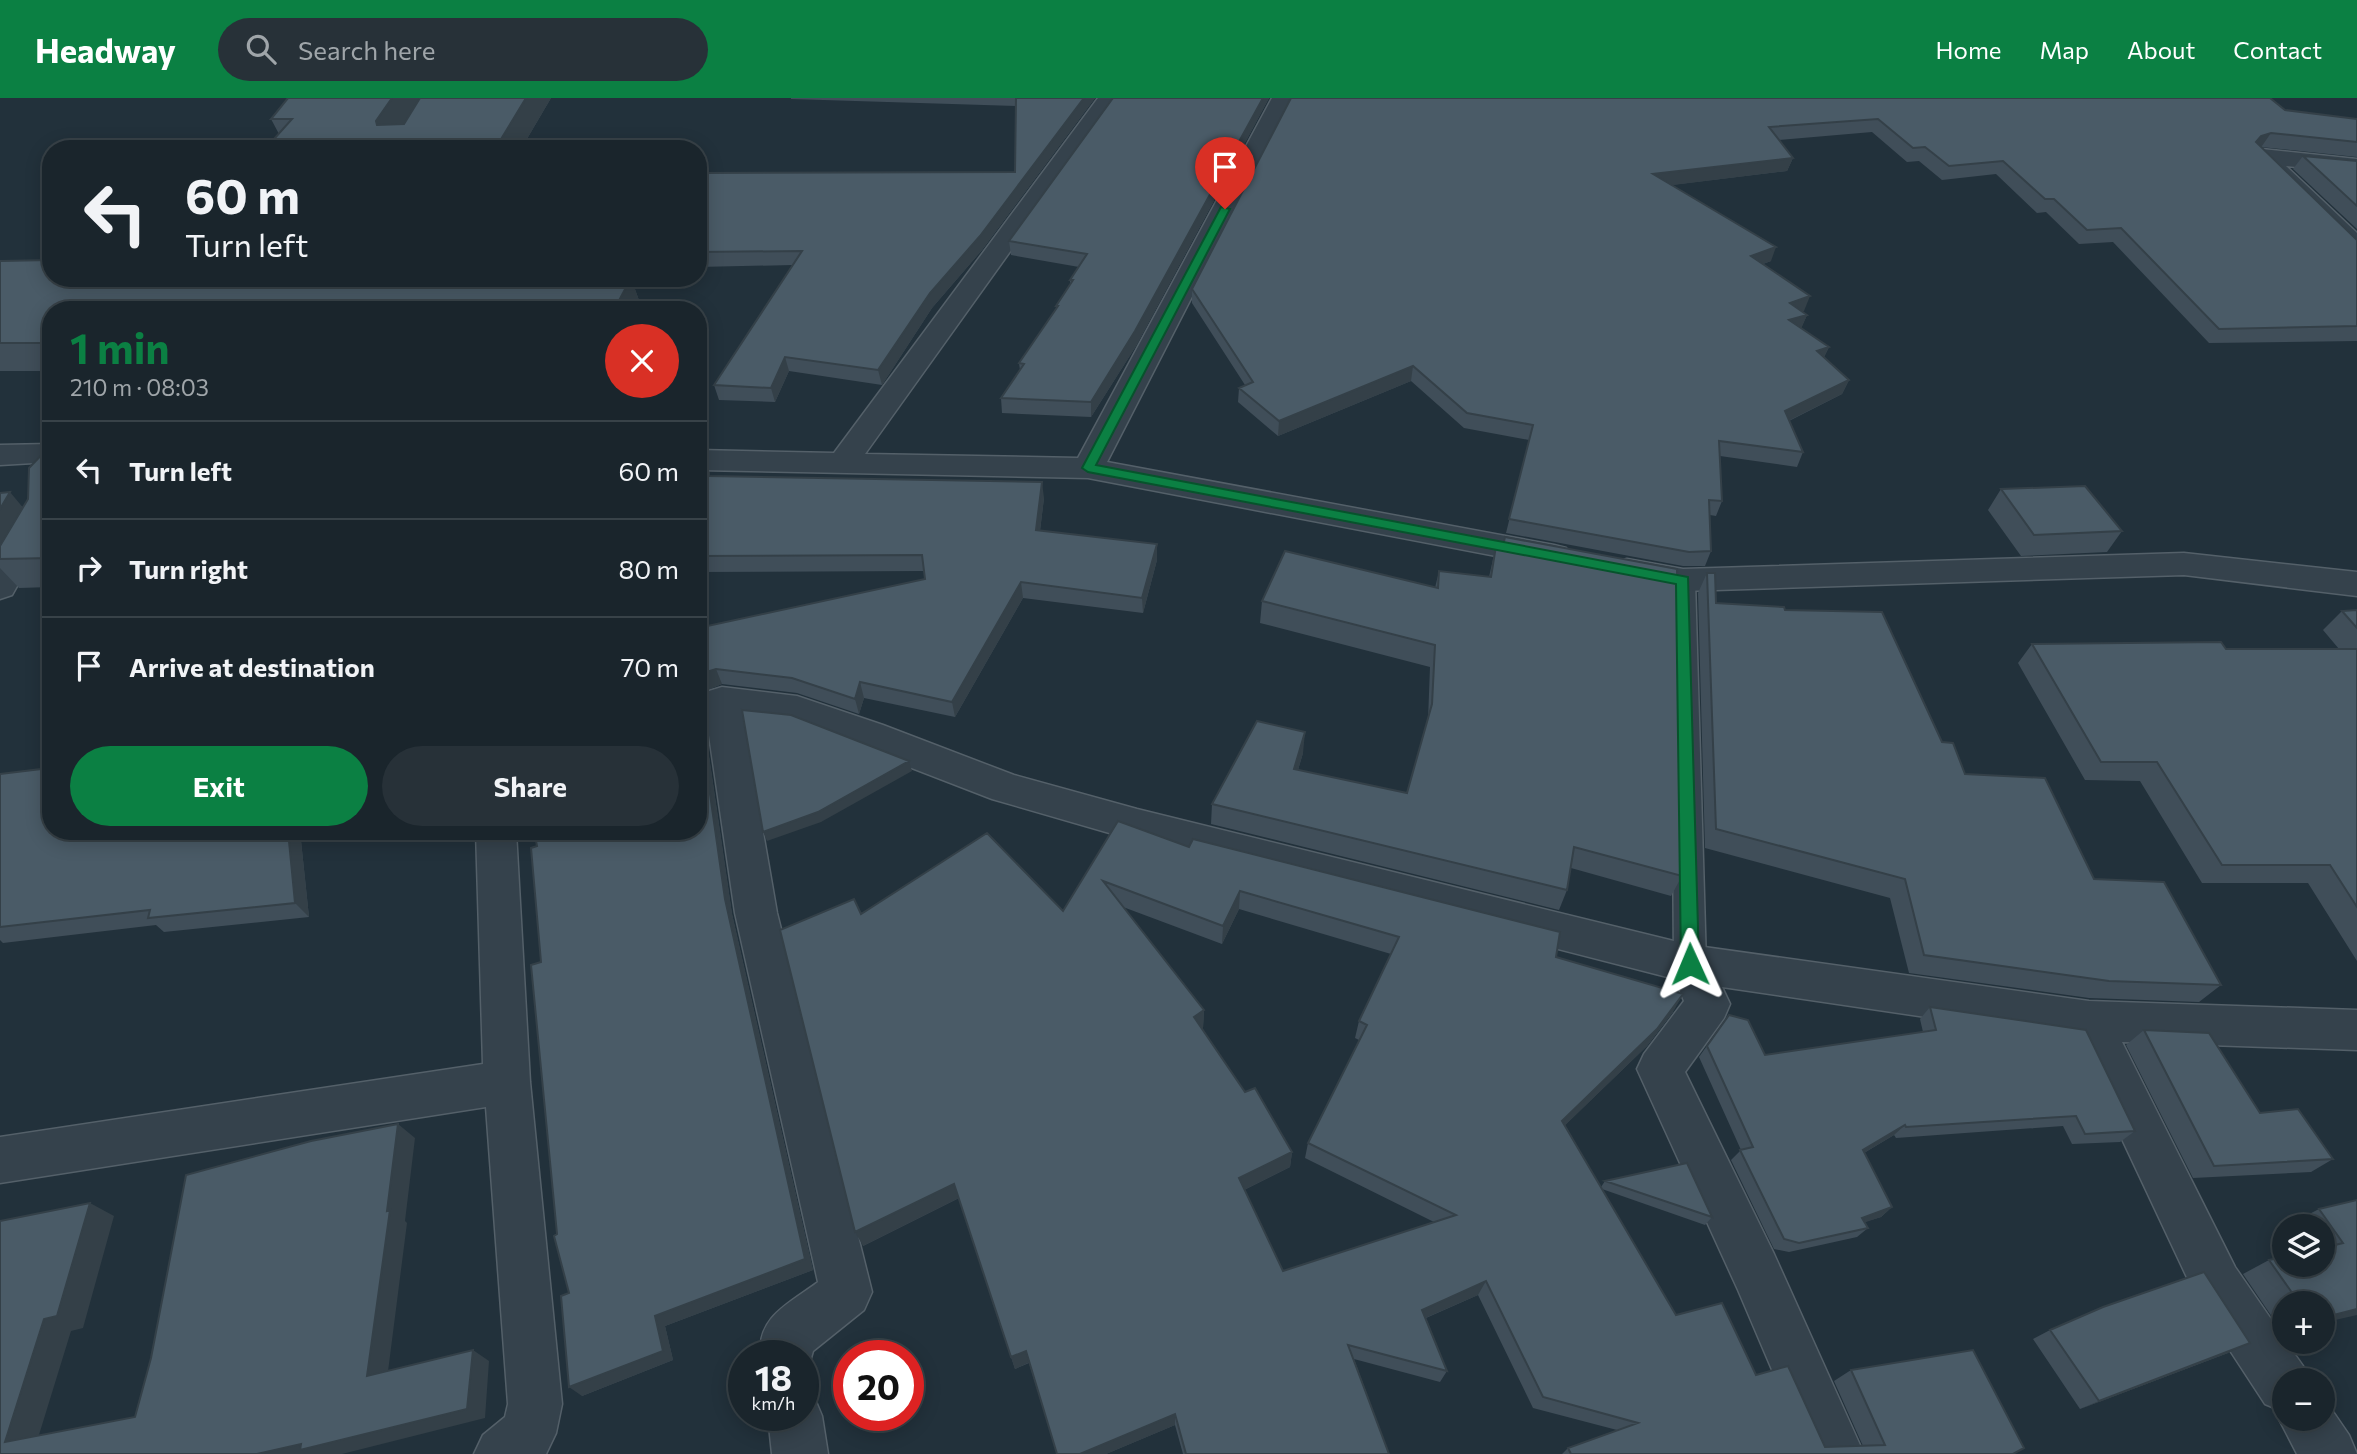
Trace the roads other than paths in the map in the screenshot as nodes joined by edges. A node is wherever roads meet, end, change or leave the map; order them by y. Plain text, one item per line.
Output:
1 (1110, 98) edge
2 (1283, 98) edge
3 (2357, 166) edge
4 (2357, 247) edge
5 (42, 453) edge
6 (0, 455) edge
7 (707, 460) edge
8 (843, 463) junction
9 (1088, 468) junction
10 (42, 513) edge
11 (1683, 580) junction
12 (2357, 584) edge
13 (0, 587) edge
14 (496, 840) edge
15 (1690, 964) junction
16 (2089, 1021) junction
17 (2357, 1030) edge
18 (507, 1082) junction
19 (0, 1160) edge
20 (785, 1340) edge
21 (2273, 1368) edge
22 (797, 1431) edge
23 (2314, 1431) edge
24 (502, 1454) edge
25 (800, 1454) edge
26 (1836, 1454) edge
27 (2330, 1454) edge

1 - 8 street
2 - 9 street
3 - 4 street
5 - 6 street
7 - 8 street
8 - 9 street
9 - 11 street
10 - 13 street
11 - 12 street
11 - 15 lane
14 - 18 street
15 - 16 street
15 - 20 street
15 - 26 street
16 - 17 street
16 - 21 street
18 - 19 street
18 - 24 street
22 - 25 street
23 - 27 street

